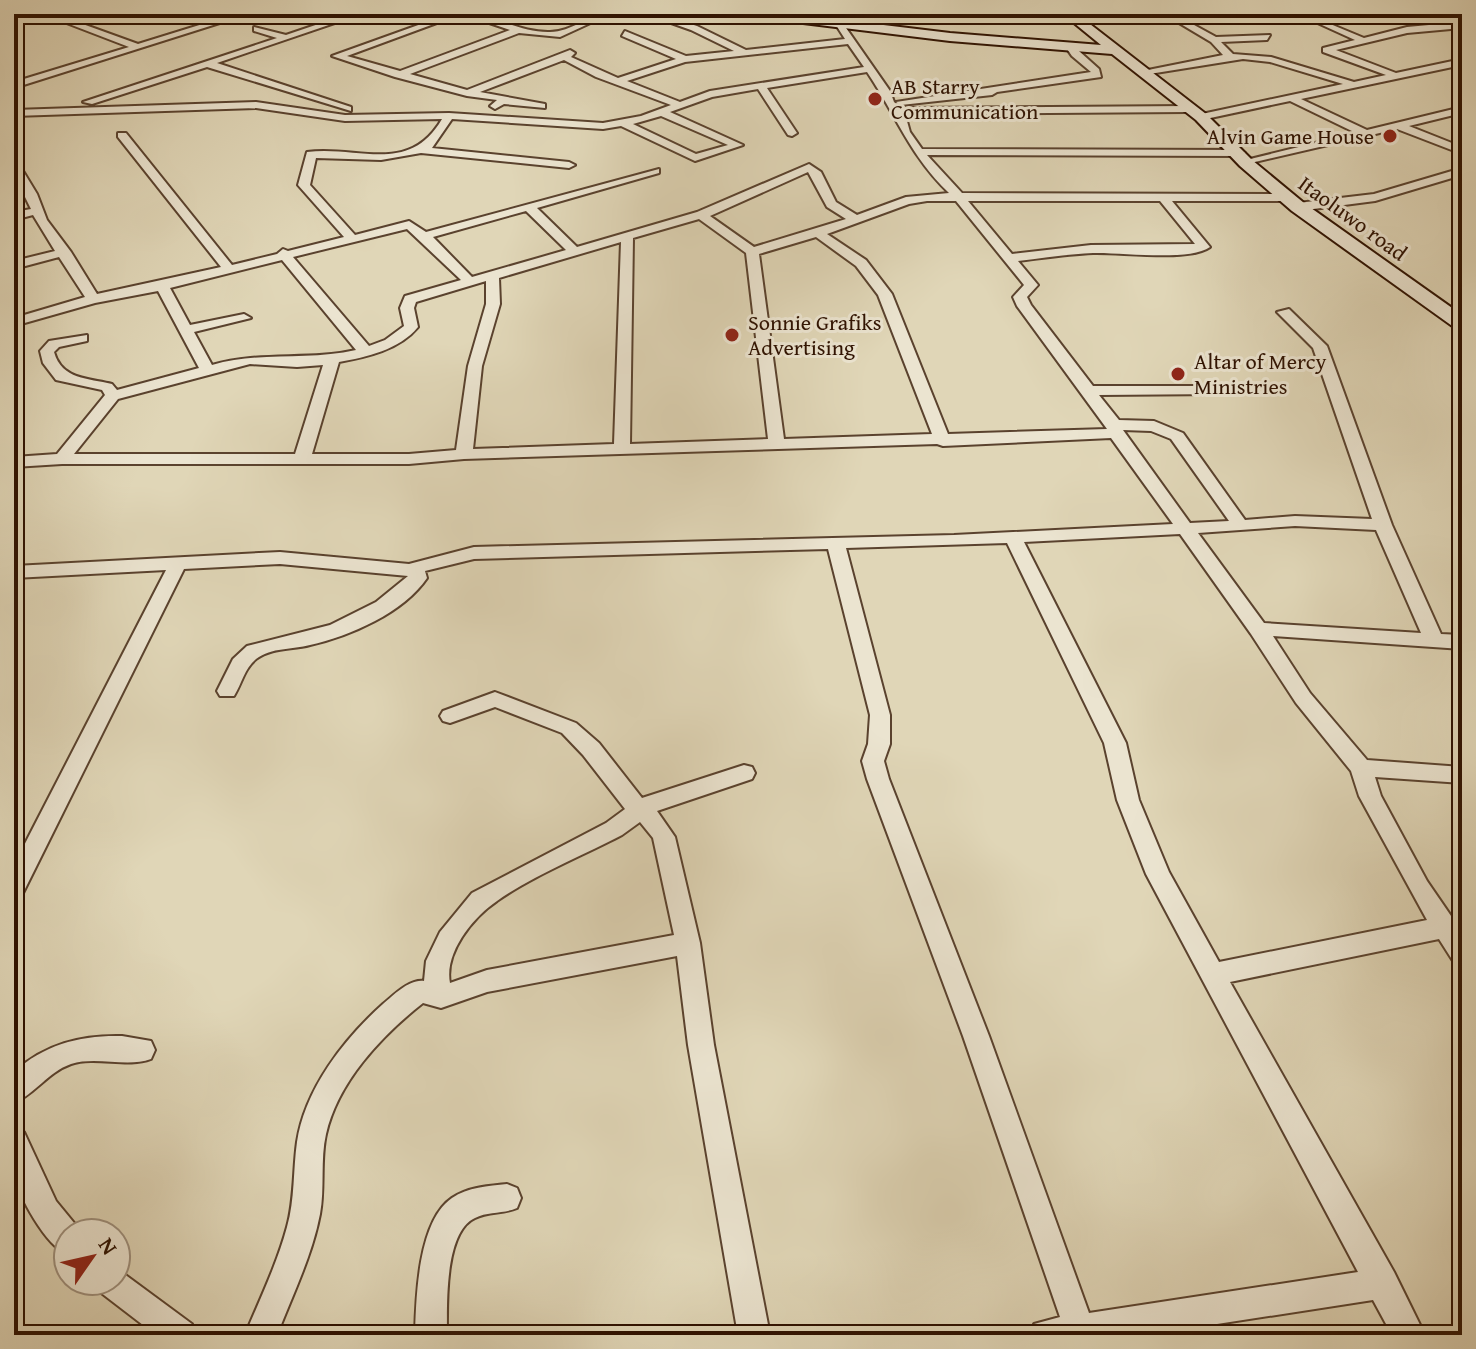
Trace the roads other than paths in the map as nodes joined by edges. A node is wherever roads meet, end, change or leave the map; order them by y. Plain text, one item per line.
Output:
1 (47, 14) edge
2 (244, 14) edge
3 (357, 14) edge
4 (457, 14) edge
5 (467, 14) edge
6 (606, 14) edge
7 (650, 14) edge
8 (762, 14) edge
9 (1069, 14) edge
10 (1168, 14) edge
11 (1261, 14) edge
12 (505, 16) dead end
13 (1406, 17) dead end
14 (1314, 18) dead end
15 (199, 19) dead end
16 (494, 20) junction
17 (844, 20) edge
18 (1270, 21) dead end
19 (213, 23) junction
20 (1462, 25) edge
21 (257, 29) dead end
22 (519, 30) junction
23 (1407, 30) junction
24 (625, 34) dead end
25 (1267, 37) dead end
26 (286, 38) junction
27 (1360, 39) junction
28 (1214, 40) junction
29 (852, 41) junction
30 (1070, 46) junction
31 (138, 47) junction
32 (1114, 50) junction
33 (744, 52) junction
34 (1231, 57) junction
35 (685, 59) junction
36 (1462, 62) edge
37 (206, 63) junction
38 (1432, 68) junction
39 (869, 69) junction
40 (1146, 73) junction
41 (1447, 74) dead end
42 (398, 75) junction
43 (1396, 76) junction
44 (619, 81) junction
45 (262, 83) junction
46 (1354, 83) junction
47 (14, 85) edge
48 (249, 87) dead end
49 (761, 87) junction
50 (237, 92) dead end
51 (467, 93) junction
52 (1291, 98) junction
53 (502, 101) junction
54 (198, 105) junction
55 (541, 106) dead end
56 (681, 106) junction
57 (66, 109) junction
58 (1462, 110) edge
59 (896, 111) junction
60 (14, 113) edge
61 (663, 113) junction
62 (1194, 113) junction
63 (449, 116) junction
64 (345, 118) junction
65 (476, 118) junction
66 (621, 122) junction
67 (1399, 126) junction
68 (792, 133) dead end
69 (1367, 134) junction
70 (122, 135) dead end
71 (420, 150) junction
72 (1462, 151) edge
73 (922, 152) junction
74 (1242, 158) junction
75 (569, 165) dead end
76 (14, 166) edge
77 (655, 171) dead end
78 (1462, 171) edge
79 (959, 197) junction
80 (1164, 198) junction
81 (1292, 202) junction
82 (530, 208) junction
83 (37, 211) junction
84 (701, 215) junction
85 (14, 216) edge
86 (857, 220) junction
87 (818, 233) junction
88 (424, 236) junction
89 (350, 237) junction
90 (627, 238) junction
91 (65, 252) junction
92 (575, 252) junction
93 (752, 252) junction
94 (283, 253) junction
95 (1010, 258) junction
96 (14, 265) edge
97 (227, 267) junction
98 (492, 277) junction
99 (470, 282) junction
100 (162, 286) junction
101 (93, 299) junction
102 (1284, 312) dead end
103 (244, 318) dead end
104 (14, 322) edge
105 (1462, 324) edge
106 (185, 330) junction
107 (82, 338) dead end
108 (364, 350) junction
109 (332, 361) junction
110 (208, 371) junction
111 (1222, 389) dead end
112 (1085, 391) junction
113 (113, 395) junction
114 (1115, 429) junction
115 (943, 441) junction
116 (777, 445) junction
117 (622, 449) junction
118 (464, 454) junction
119 (62, 459) junction
120 (302, 459) junction
121 (14, 462) edge
122 (1240, 525) junction
123 (1383, 525) junction
124 (1186, 529) junction
125 (1013, 537) junction
126 (836, 544) junction
127 (177, 565) junction
128 (416, 570) junction
129 (14, 572) edge
130 (1258, 629) junction
131 (1434, 640) junction
132 (1462, 642) edge
133 (227, 691) dead end
134 (450, 716) dead end
135 (1361, 768) junction
136 (744, 773) dead end
137 (1462, 775) edge
138 (641, 809) junction
139 (14, 888) edge
140 (1446, 927) junction
141 (688, 943) junction
142 (1462, 953) edge
143 (1213, 974) junction
144 (441, 997) junction
145 (142, 1050) dead end
146 (14, 1090) edge
147 (14, 1142) edge
148 (507, 1198) dead end
149 (52, 1219) edge
150 (1383, 1283) junction
151 (132, 1297) edge
152 (1079, 1327) junction
153 (181, 1335) edge
154 (261, 1335) edge
155 (431, 1335) edge
156 (754, 1335) edge
157 (1045, 1335) edge
158 (1409, 1335) edge

1 - 31 street
2 - 19 street
3 - 26 street
4 - 42 street
5 - 16 street
6 - 22 street
7 - 33 street
8 - 17 street
9 - 32 street, Itaoluwo road
10 - 28 street
11 - 18 street
12 - 16 street
13 - 23 street
14 - 27 street
15 - 19 street
16 - 22 street
17 - 29 street
17 - 30 street
19 - 31 street
20 - 23 street
21 - 26 street
22 - 42 street
23 - 27 street
24 - 35 street
25 - 28 street
26 - 37 street
27 - 43 street
28 - 34 street
29 - 33 street
29 - 39 street
30 - 32 street
30 - 59 street
31 - 47 street
32 - 40 street, Itaoluwo road
33 - 35 street
34 - 40 street
34 - 46 street
35 - 44 street
36 - 38 street
37 - 45 street
37 - 57 street
38 - 41 street
38 - 43 street
39 - 49 street
39 - 59 street
40 - 62 street, Itaoluwo road
42 - 51 street
43 - 46 street
44 - 51 street
44 - 56 street
45 - 48 street
45 - 64 street
46 - 52 street
49 - 56 street
49 - 68 street
50 - 54 street
51 - 53 street
52 - 62 street
52 - 69 street
53 - 55 street
53 - 65 street
54 - 57 street
54 - 64 street
56 - 61 street
57 - 60 street
58 - 67 street
59 - 62 street
59 - 73 street
61 - 66 street
61 - 66 street
62 - 74 street, Itaoluwo road
63 - 64 street
63 - 65 street
63 - 71 street
65 - 66 street
67 - 69 street
67 - 72 street
69 - 74 street
70 - 97 street
71 - 75 street
71 - 89 street
73 - 74 street
73 - 79 street
74 - 81 street, Itaoluwo road
76 - 83 street
77 - 82 street
78 - 81 street
79 - 80 street
79 - 86 street
79 - 95 street
80 - 81 street
80 - 95 street
81 - 105 street, Itaoluwo road
82 - 88 street
82 - 92 street
83 - 85 street
83 - 91 street
84 - 86 street
84 - 90 street
84 - 93 street
86 - 87 street
87 - 93 street
87 - 115 street
88 - 89 street
88 - 99 street
89 - 94 street
90 - 92 street
90 - 117 street
91 - 96 street
91 - 101 street
92 - 98 street
93 - 116 street
94 - 97 street
94 - 108 street
95 - 112 street
97 - 100 street
98 - 99 street
98 - 118 street
99 - 108 street
100 - 101 street
100 - 106 street
101 - 104 street
102 - 123 street
103 - 106 street
106 - 110 street
107 - 113 street
108 - 109 street
109 - 110 street
109 - 120 street
110 - 113 street
111 - 112 street
112 - 114 street
113 - 119 street
114 - 115 street
114 - 122 street
114 - 124 street
115 - 116 street
116 - 117 street
117 - 118 street
118 - 120 street
119 - 120 street
119 - 121 street
122 - 123 street
122 - 124 street
123 - 131 street
124 - 125 street
124 - 130 street
125 - 126 street
125 - 143 street
126 - 128 street
126 - 152 street
127 - 128 street
127 - 129 street
127 - 139 street
128 - 133 street
130 - 131 street
130 - 135 street
131 - 132 street
134 - 138 street
135 - 137 street
135 - 140 street
136 - 138 street
138 - 141 street
138 - 144 street
140 - 142 street
140 - 143 street
141 - 144 street
141 - 156 street
143 - 150 street
144 - 154 street
145 - 146 street
147 - 149 street
148 - 155 street
150 - 152 street
150 - 158 street
151 - 153 street
152 - 157 street

